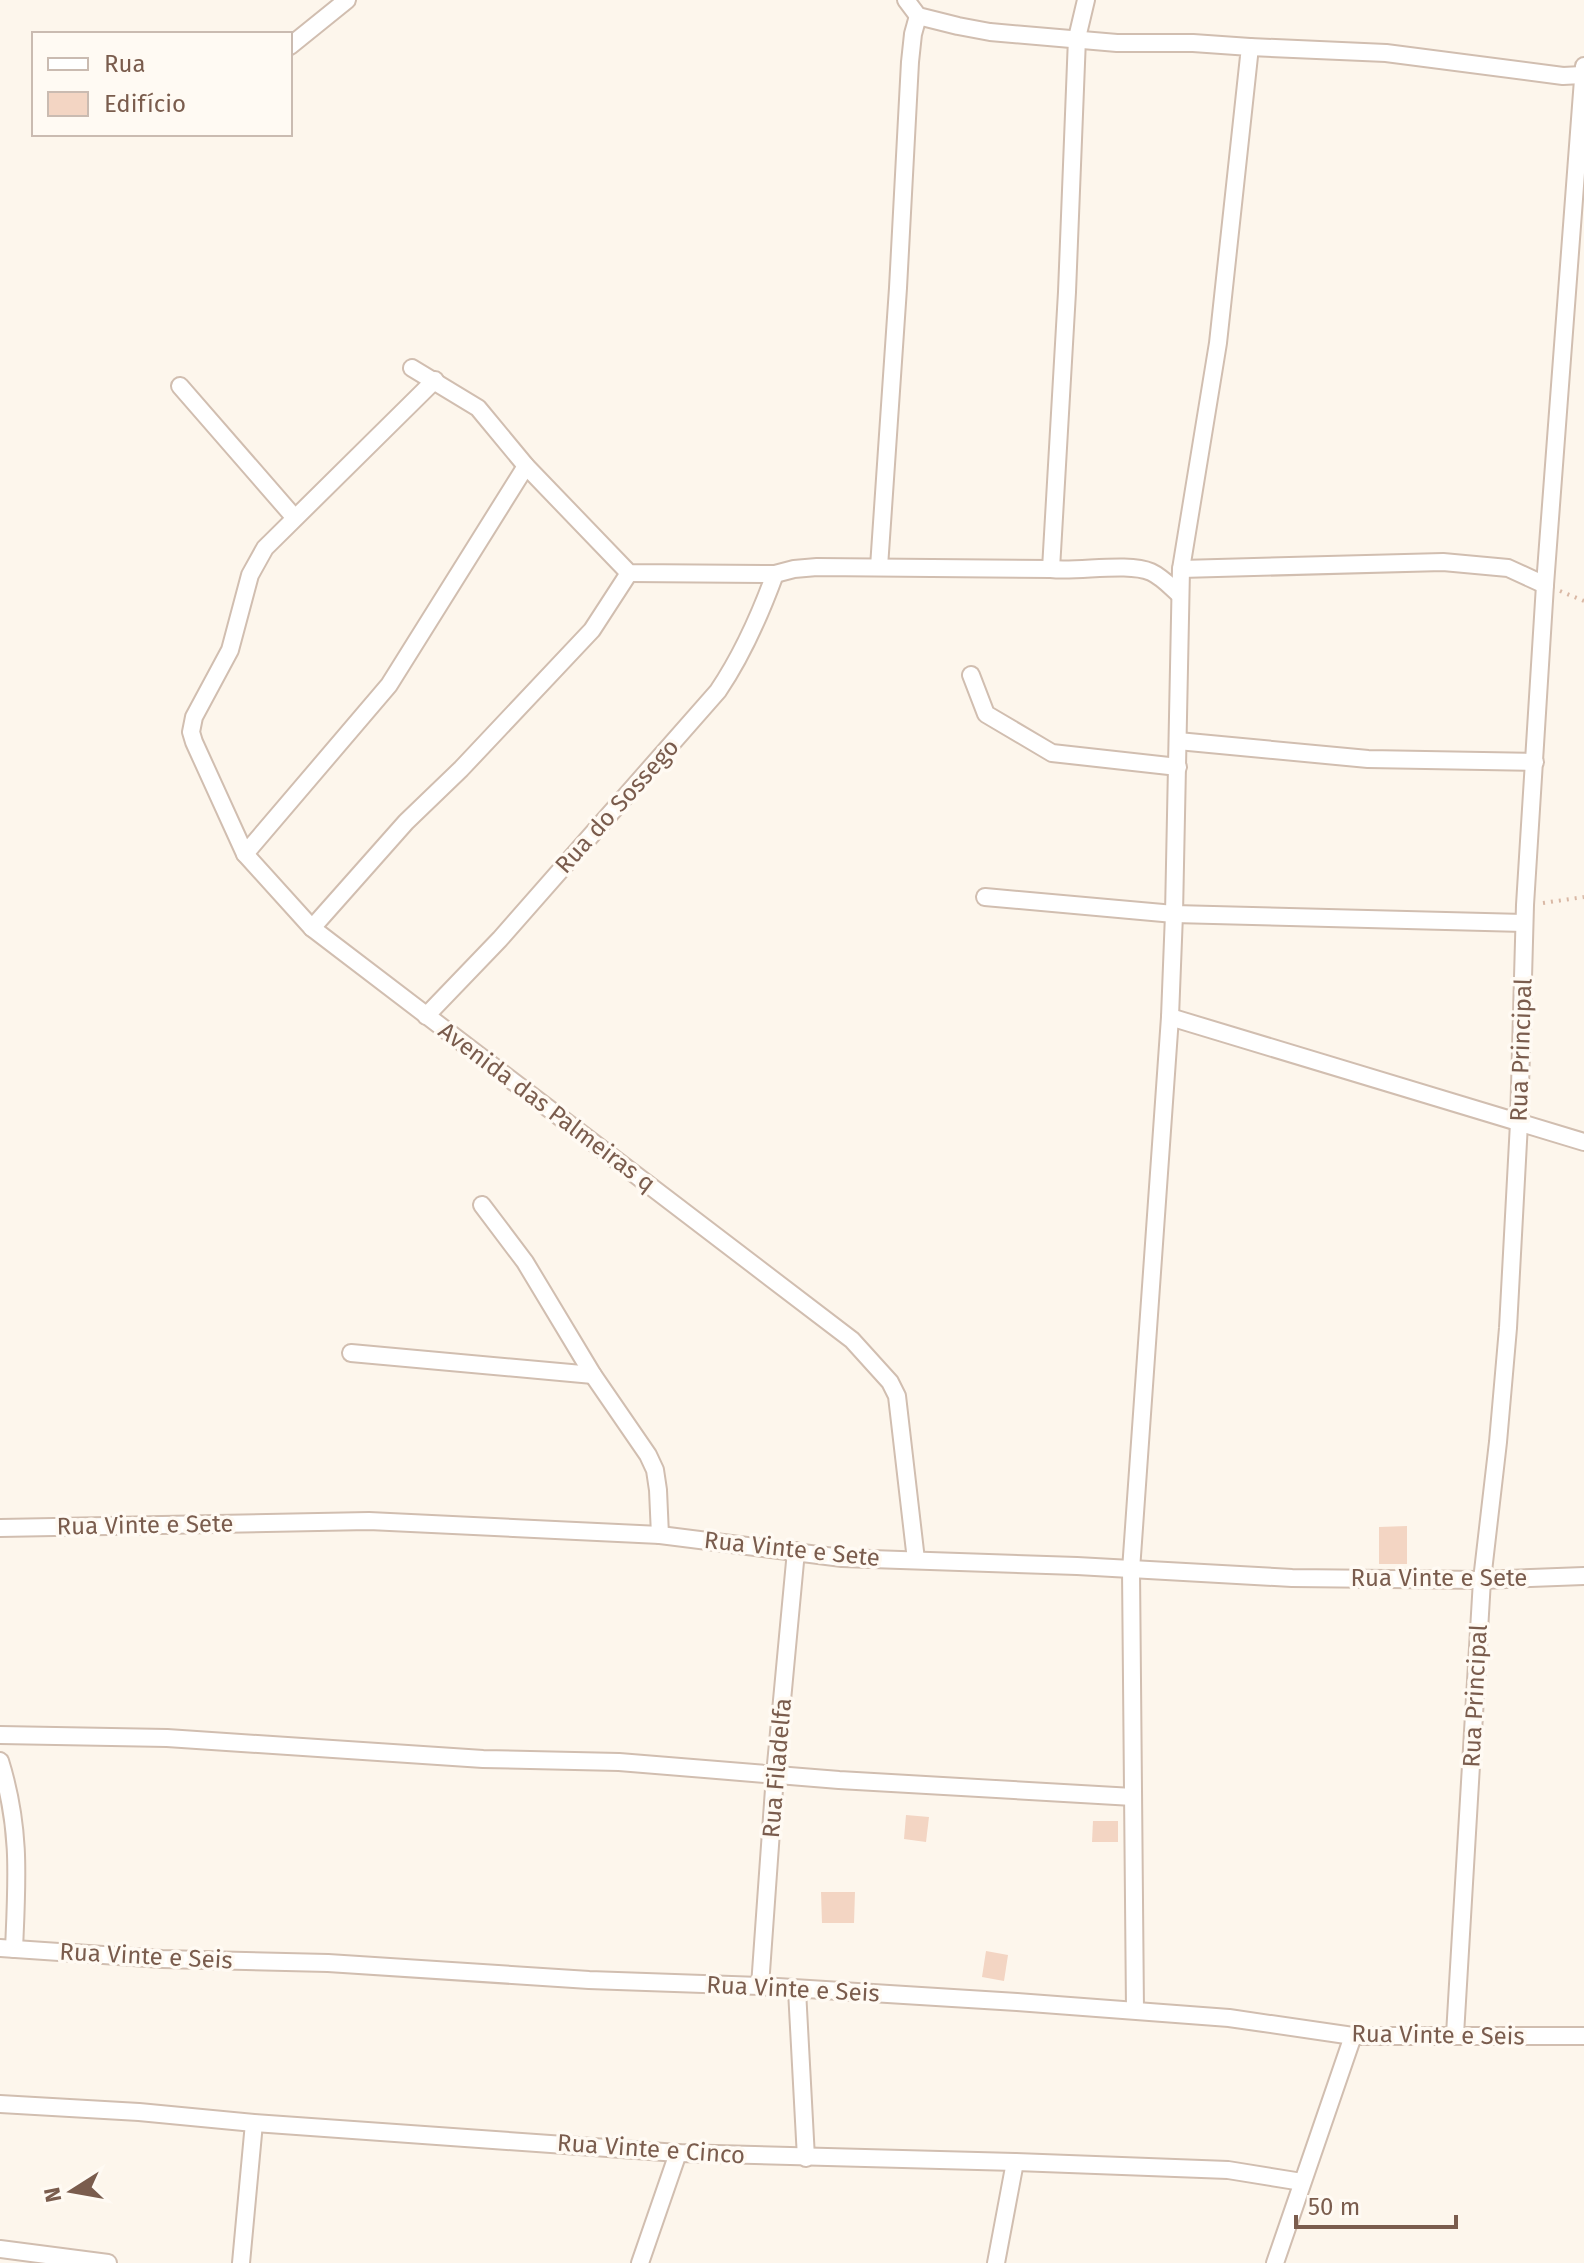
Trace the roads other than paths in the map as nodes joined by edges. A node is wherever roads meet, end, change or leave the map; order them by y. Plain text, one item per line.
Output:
1 (347, 0) edge
2 (906, 0) edge
3 (1086, 0) edge
4 (918, 16) junction
5 (1077, 38) junction
6 (292, 44) edge
7 (1250, 47) junction
8 (1583, 70) edge
9 (412, 368) dead end
10 (435, 380) junction
11 (180, 386) dead end
12 (526, 466) junction
13 (294, 517) junction
14 (879, 567) junction
15 (1051, 569) junction
16 (1181, 569) junction
17 (629, 573) junction
18 (775, 574) junction
19 (1545, 585) junction
20 (1180, 595) junction
21 (971, 675) dead end
22 (1178, 741) junction
23 (1535, 762) junction
24 (1178, 767) junction
25 (245, 854) junction
26 (985, 897) dead end
27 (1174, 914) junction
28 (1524, 923) junction
29 (312, 928) junction
30 (426, 1016) junction
31 (1170, 1017) junction
32 (1519, 1123) junction
33 (1584, 1142) edge
34 (482, 1205) dead end
35 (351, 1353) dead end
36 (593, 1375) junction
37 (0, 1528) edge
38 (660, 1535) junction
39 (796, 1551) junction
40 (916, 1560) junction
41 (1131, 1570) junction
42 (1584, 1576) edge
43 (1482, 1580) junction
44 (0, 1735) edge
45 (0, 1761) edge
46 (775, 1775) junction
47 (1133, 1797) junction
48 (7, 1948) edge
49 (760, 1986) junction
50 (797, 1990) junction
51 (1135, 2010) junction
52 (1455, 2035) junction
53 (1353, 2036) junction
54 (1584, 2036) edge
55 (0, 2104) edge
56 (254, 2123) junction
57 (678, 2153) junction
58 (806, 2158) junction
59 (1015, 2162) junction
60 (1302, 2182) junction
61 (0, 2249) edge
62 (108, 2263) edge
63 (241, 2263) edge
64 (640, 2263) edge
65 (996, 2263) edge
66 (1275, 2263) edge

1 - 6 street
2 - 4 street
3 - 5 street
4 - 5 street
4 - 14 street
5 - 7 street
5 - 15 street
7 - 8 street
7 - 16 street
8 - 19 street, Rua Principal
9 - 10 street
10 - 12 street
10 - 13 street, Avenida das Palmeiras q
11 - 13 street
12 - 17 street
12 - 25 street
13 - 25 street, Avenida das Palmeiras q
14 - 15 street
14 - 18 street
15 - 20 street
16 - 19 street
16 - 20 street
17 - 18 street
17 - 29 street
18 - 30 street, Rua do Sossego
19 - 23 street, Rua Principal
20 - 22 street
21 - 24 street
22 - 23 street
22 - 24 street
23 - 28 street, Rua Principal
24 - 27 street
25 - 29 street, Avenida das Palmeiras q
26 - 27 street
27 - 28 street
27 - 31 street
28 - 32 street, Rua Principal
29 - 30 street, Avenida das Palmeiras q
30 - 40 street, Avenida das Palmeiras q
31 - 32 street
31 - 41 street
32 - 33 street
32 - 43 street, Rua Principal
34 - 36 street
35 - 36 street
36 - 38 street
37 - 38 street, Rua Vinte e Sete
38 - 39 street, Rua Vinte e Sete
39 - 40 street, Rua Vinte e Sete
39 - 46 street, Rua Filadelfa
40 - 41 street, Rua Vinte e Sete
41 - 43 street, Rua Vinte e Sete
41 - 47 street
42 - 43 street, Rua Vinte e Sete
43 - 52 street, Rua Principal
44 - 46 street
45 - 48 street
46 - 47 street
46 - 49 street, Rua Filadelfa
47 - 51 street
48 - 49 street, Rua Vinte e Seis
49 - 50 street, Rua Vinte e Seis
50 - 51 street, Rua Vinte e Seis
50 - 58 street
51 - 53 street, Rua Vinte e Seis
52 - 53 street, Rua Vinte e Seis
52 - 54 street, Rua Vinte e Seis
53 - 60 street
55 - 56 street, Rua Vinte e Cinco
56 - 57 street, Rua Vinte e Cinco
56 - 63 street
57 - 58 street, Rua Vinte e Cinco
57 - 64 street
58 - 59 street, Rua Vinte e Cinco
59 - 60 street, Rua Vinte e Cinco
59 - 65 street
60 - 66 street
61 - 62 street

